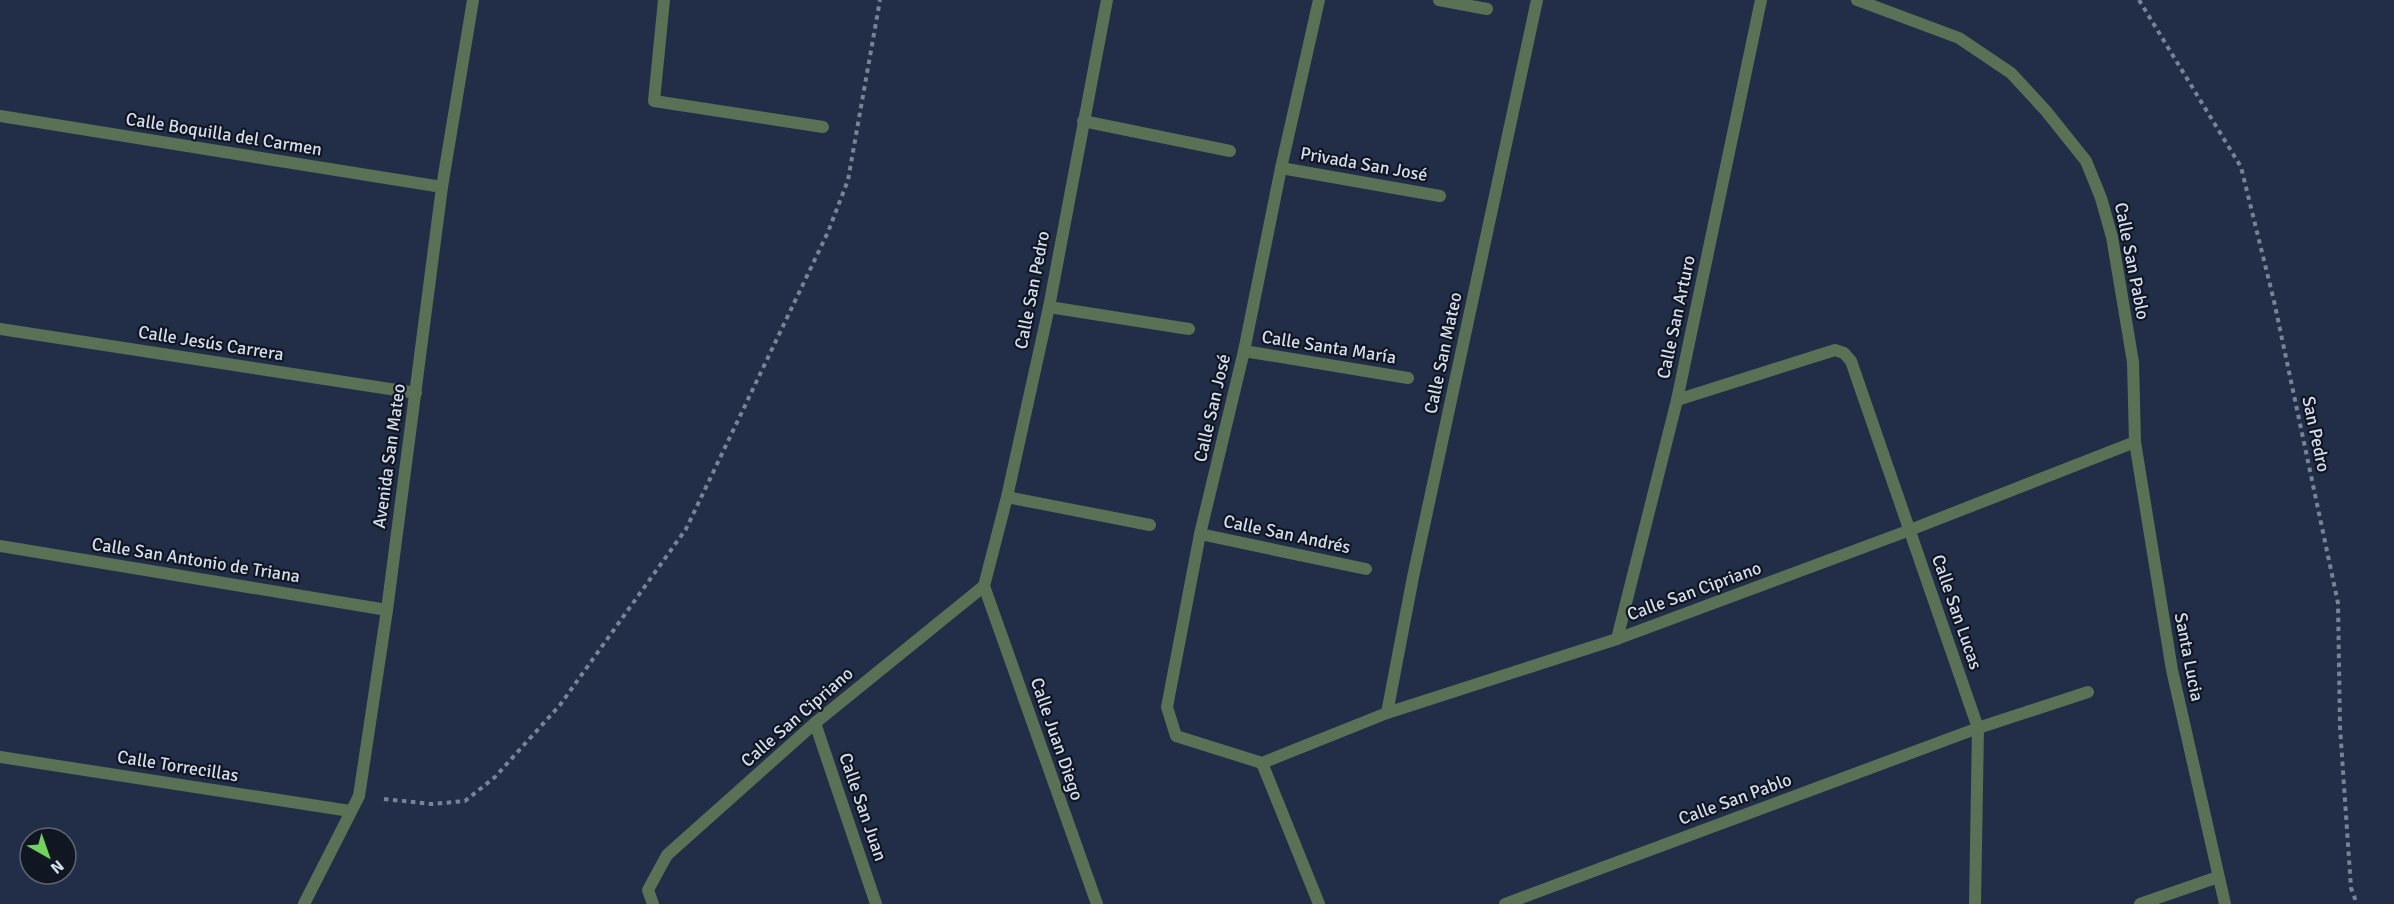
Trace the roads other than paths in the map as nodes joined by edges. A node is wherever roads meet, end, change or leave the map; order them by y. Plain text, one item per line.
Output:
1 (473, 0) edge
2 (664, 0) edge
3 (1107, 0) edge
4 (1319, 0) edge
5 (1439, 0) edge
6 (1537, 0) edge
7 (1761, 0) edge
8 (1857, 0) edge
9 (1487, 9) dead end
10 (0, 116) edge
11 (1083, 121) junction
12 (823, 127) dead end
13 (1230, 151) dead end
14 (1281, 168) junction
15 (442, 187) junction
16 (1440, 196) dead end
17 (1048, 307) junction
18 (0, 329) edge
19 (1189, 330) dead end
20 (1244, 351) junction
21 (1408, 378) dead end
22 (416, 393) junction
23 (1677, 400) junction
24 (2135, 442) junction
25 (1007, 497) junction
26 (1150, 525) dead end
27 (1910, 530) junction
28 (1200, 534) junction
29 (0, 546) edge
30 (1366, 569) dead end
31 (984, 586) junction
32 (387, 610) junction
33 (1617, 639) junction
34 (2088, 692) dead end
35 (1388, 714) junction
36 (815, 723) junction
37 (1978, 728) junction
38 (0, 757) edge
39 (1262, 763) junction
40 (350, 811) junction
41 (2218, 877) junction
42 (304, 904) edge
43 (653, 904) edge
44 (876, 904) edge
45 (1097, 904) edge
46 (1319, 904) edge
47 (1504, 904) edge
48 (1975, 904) edge
49 (2140, 904) edge
50 (2225, 904) edge

1 - 15 street, Avenida San Mateo
2 - 12 street
3 - 11 street, Calle San Pedro
4 - 14 street, Calle San José
5 - 9 street
6 - 35 street, Calle San Mateo
7 - 23 street, Calle San Arturo
8 - 24 street, Calle San Pablo
10 - 15 street, Calle Boquilla del Carmen
11 - 13 street
11 - 17 street, Calle San Pedro
14 - 16 street, Privada San José
14 - 20 street, Calle San José
15 - 22 street, Avenida San Mateo
17 - 19 street
17 - 25 street, Calle San Pedro
18 - 22 street, Calle Jesús Carrera
20 - 21 street, Calle Santa María
20 - 28 street, Calle San José
22 - 32 street, Avenida San Mateo
23 - 27 street, Calle San Lucas
23 - 33 street, Calle San Arturo
24 - 27 street, Calle San Cipriano
24 - 41 street, Santa Lucia
25 - 26 street
25 - 31 street, Calle San Pedro
27 - 33 street, Calle San Cipriano
27 - 37 street, Calle San Lucas
28 - 30 street, Calle San Andrés
28 - 39 street, Calle San José
29 - 32 street, Calle San Antonio de Triana
31 - 36 street, Calle San Cipriano
31 - 45 street, Calle Juan Diego
32 - 40 street, Avenida San Mateo
33 - 35 street, Calle San Cipriano
34 - 37 street, Calle San Pablo
35 - 39 street, Calle San Cipriano
36 - 43 street, Calle San Cipriano
36 - 44 street, Calle San Juan
37 - 47 street, Calle San Pablo
37 - 48 street, Calle San Lucas
38 - 40 street, Calle Torrecillas
39 - 46 street
40 - 42 street, Avenida San Mateo
41 - 49 street
41 - 50 street, Santa Lucia

